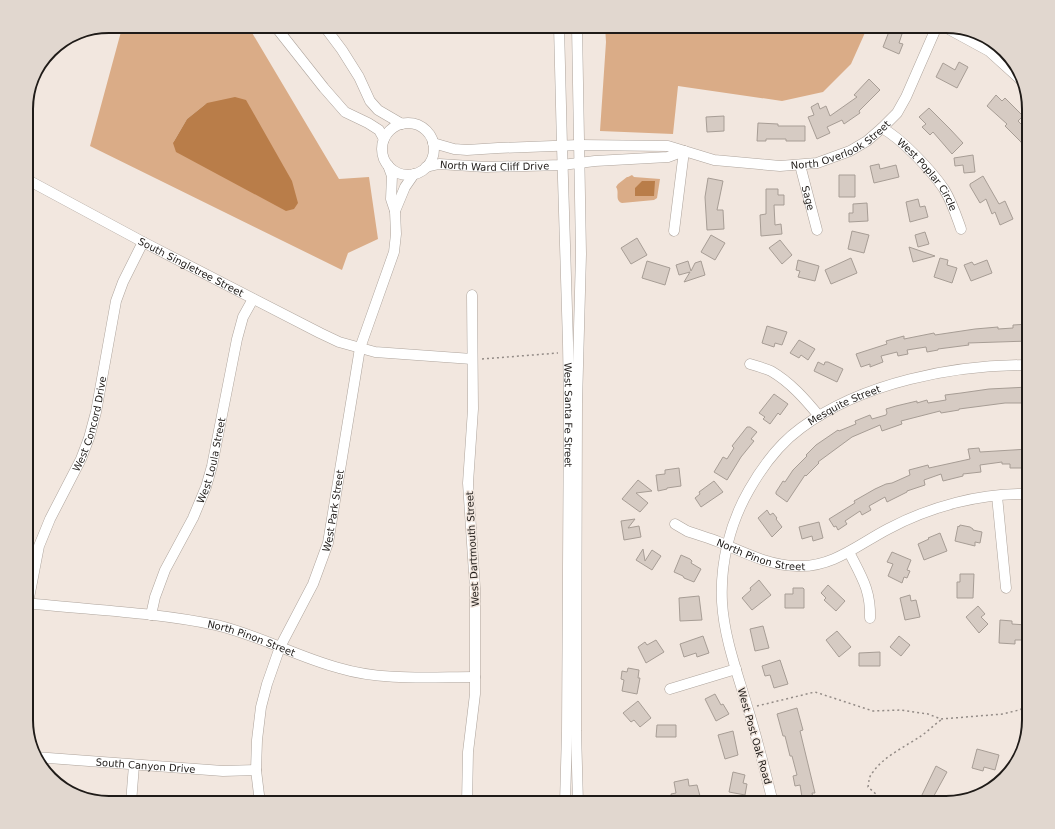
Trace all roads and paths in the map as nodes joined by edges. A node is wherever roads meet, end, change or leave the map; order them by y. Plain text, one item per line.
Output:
1 (281, 33) edge
2 (329, 33) edge
3 (559, 33) edge
4 (577, 33) edge
5 (935, 33) edge
6 (958, 34) edge
7 (1013, 73) edge
8 (402, 124) junction
9 (882, 128) junction
10 (384, 139) junction
11 (433, 143) junction
12 (562, 146) junction
13 (579, 146) junction
14 (684, 151) junction
15 (579, 164) junction
16 (388, 165) junction
17 (562, 165) junction
18 (800, 165) junction
19 (426, 167) junction
20 (414, 174) junction
21 (33, 183) edge
22 (395, 211) junction
23 (961, 229) dead end
24 (817, 230) dead end
25 (674, 231) dead end
26 (143, 242) junction
27 (472, 295) dead end
28 (253, 299) junction
29 (360, 348) junction
30 (568, 352) junction
31 (472, 359) junction
32 (750, 364) dead end
33 (1022, 365) edge
34 (819, 416) junction
35 (1022, 494) edge
36 (997, 496) junction
37 (675, 524) dead end
38 (727, 546) junction
39 (849, 552) junction
40 (33, 574) edge
41 (1006, 588) dead end
42 (33, 604) edge
43 (151, 615) junction
44 (870, 618) dead end
45 (280, 647) junction
46 (736, 669) junction
47 (475, 677) junction
48 (670, 689) dead end
49 (748, 708) junction
50 (1022, 709) edge
51 (941, 719) junction
52 (44, 759) edge
53 (134, 765) junction
54 (256, 770) junction
55 (132, 796) edge
56 (259, 796) edge
57 (467, 796) edge
58 (564, 796) edge
59 (578, 796) edge
60 (771, 796) edge
61 (877, 796) edge

1 - 10 street
2 - 8 street
3 - 12 street, West Santa Fe Street
4 - 13 street, West Santa Fe Street
5 - 9 street, North Overlook Street
6 - 7 street
8 - 10 street
8 - 11 street
9 - 18 street, North Overlook Street
9 - 23 street, West Poplar Circle
10 - 16 street
11 - 12 street, North Ward Cliff Drive
11 - 19 street
12 - 13 street, North Overlook Street
12 - 17 street, West Santa Fe Street
13 - 14 street, North Overlook Street
13 - 15 street, West Santa Fe Street
14 - 15 street
14 - 18 street, North Overlook Street
14 - 25 street
15 - 17 street
15 - 59 street, West Santa Fe Street
16 - 20 street
16 - 22 street, West Park Street
17 - 19 street, North Ward Cliff Drive
17 - 30 street, West Santa Fe Street
18 - 24 street, Sage
19 - 20 street
20 - 22 street, West Park Street
21 - 26 street, South Singletree Street
22 - 29 street, West Park Street
26 - 28 street, South Singletree Street
26 - 40 street, West Concord Drive
27 - 31 street, West Dartmouth Street
28 - 29 street, South Singletree Street
28 - 43 street, West Loula Street
29 - 31 street, South Singletree Street
29 - 45 street, West Park Street
30 - 31 path
30 - 58 street, West Santa Fe Street
31 - 47 street, West Dartmouth Street
32 - 34 street
33 - 34 street, Mesquite Street
34 - 38 street, Mesquite Street
35 - 36 street, North Pinon Street
36 - 39 street, North Pinon Street
36 - 41 street
37 - 38 street, North Pinon Street
38 - 39 street, North Pinon Street
38 - 46 street, West Post Oak Road
39 - 44 street
42 - 43 street, North Pinon Street
43 - 45 street, North Pinon Street
45 - 47 street, North Pinon Street
45 - 54 street, West Park Street
46 - 48 street
46 - 49 street, West Post Oak Road
47 - 57 street, West Dartmouth Street
49 - 51 path
49 - 60 street, West Post Oak Road
50 - 51 path
51 - 61 path
52 - 53 street, South Canyon Drive
53 - 54 street, South Canyon Drive
53 - 55 street
54 - 56 street, West Park Street

